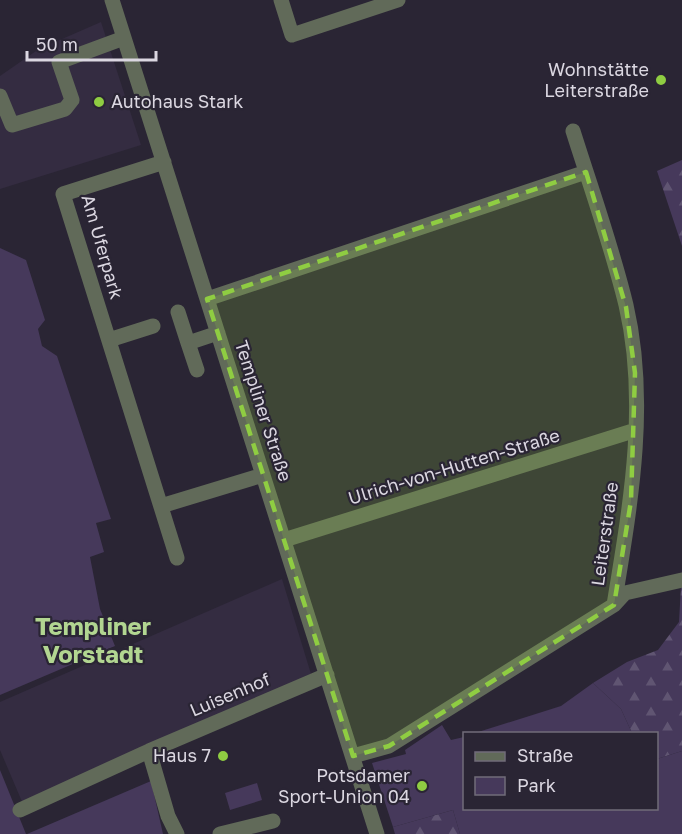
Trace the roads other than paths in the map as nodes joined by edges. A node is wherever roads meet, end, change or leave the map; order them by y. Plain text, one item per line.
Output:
1 (112, 0) edge
2 (281, 0) edge
3 (398, 0) edge
4 (124, 38) junction
5 (0, 96) edge
6 (573, 131) dead end
7 (164, 162) junction
8 (586, 172) junction
9 (207, 299) junction
10 (178, 312) dead end
11 (153, 327) dead end
12 (218, 333) junction
13 (109, 340) junction
14 (188, 343) junction
15 (197, 370) dead end
16 (636, 430) junction
17 (263, 475) junction
18 (160, 506) junction
19 (284, 540) junction
20 (177, 558) dead end
21 (682, 580) edge
22 (614, 605) junction
23 (327, 675) junction
24 (149, 751) junction
25 (352, 756) junction
26 (20, 810) dead end
27 (273, 821) dead end
28 (177, 834) edge
29 (220, 834) edge
30 (377, 834) edge

1 - 4 street, Templiner Straße
2 - 3 street
4 - 5 street
4 - 7 street, Templiner Straße
6 - 8 street, Leiterstraße
7 - 9 street, Templiner Straße
7 - 13 street, Am Uferpark
8 - 9 street
8 - 16 street, Leiterstraße
9 - 12 street, Templiner Straße
10 - 14 street
11 - 13 street
12 - 14 street
12 - 17 street, Templiner Straße
13 - 18 street, Am Uferpark
14 - 15 street
16 - 19 street, Ulrich-von-Hutten-Straße
16 - 22 street, Leiterstraße
17 - 18 street
17 - 19 street, Templiner Straße
18 - 20 street, Am Uferpark
19 - 23 street, Templiner Straße
21 - 22 street
22 - 25 street, Leiterstraße
23 - 24 street, Luisenhof
23 - 25 street, Templiner Straße
24 - 26 street, Luisenhof
24 - 28 street
25 - 30 street, Templiner Straße
27 - 29 street

